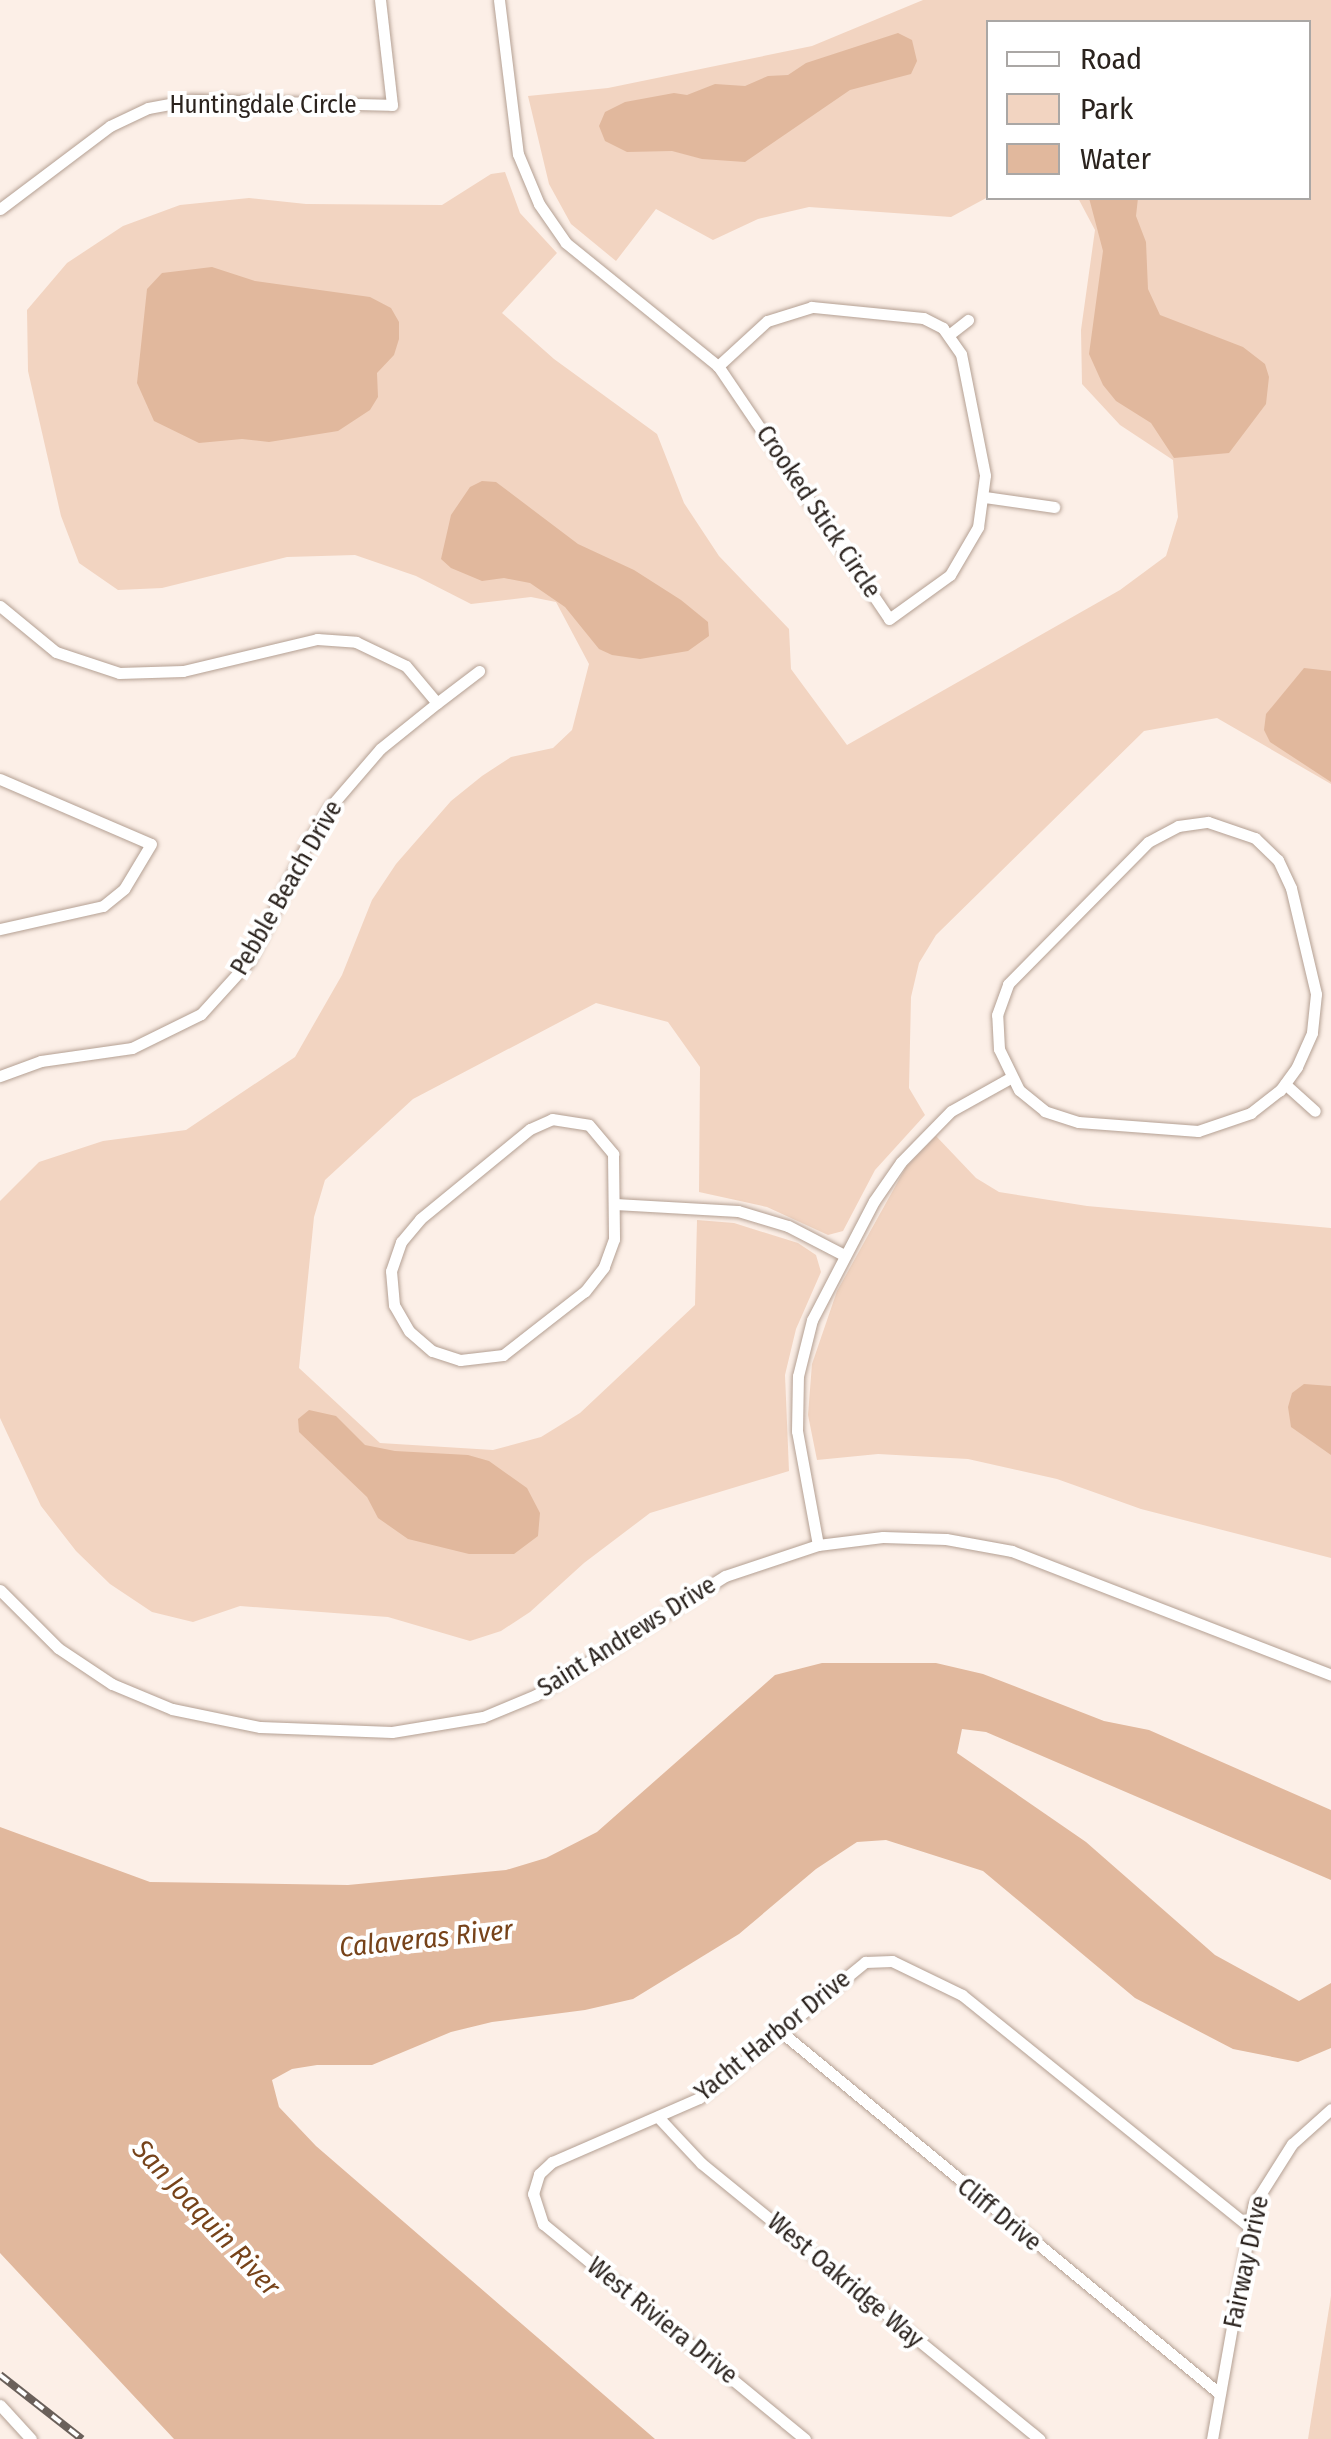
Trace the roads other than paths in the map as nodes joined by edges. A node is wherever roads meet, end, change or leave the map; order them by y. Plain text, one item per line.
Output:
1 (380, 0) edge
2 (499, 0) edge
3 (0, 209) edge
4 (968, 320) dead end
5 (950, 334) junction
6 (718, 366) junction
7 (985, 496) junction
8 (1054, 507) dead end
9 (0, 606) edge
10 (479, 671) dead end
11 (437, 703) junction
12 (0, 779) edge
13 (0, 929) edge
14 (0, 1076) edge
15 (1010, 1078) junction
16 (1286, 1084) junction
17 (1314, 1111) dead end
18 (615, 1204) junction
19 (844, 1254) junction
20 (818, 1545) junction
21 (0, 1590) edge
22 (1331, 1674) edge
23 (780, 2032) junction
24 (1331, 2109) edge
25 (658, 2117) junction
26 (533, 2194) joint
27 (1251, 2228) junction
28 (1220, 2394) junction
29 (0, 2405) edge
30 (32, 2439) edge
31 (806, 2439) edge
32 (1040, 2439) edge
33 (1212, 2439) edge

1 - 3 street, Huntingdale Circle
2 - 6 street, Crooked Stick Circle
4 - 5 street
5 - 6 street
5 - 7 street, Crooked Stick Circle
6 - 7 street, Crooked Stick Circle
7 - 8 street
9 - 11 street
10 - 11 street, Pebble Beach Drive
11 - 14 street, Pebble Beach Drive
12 - 13 street
15 - 16 street
15 - 16 street
15 - 19 street
16 - 17 street
18 - 18 street
18 - 19 street
19 - 20 street
20 - 21 street, Saint Andrews Drive
20 - 22 street, Saint Andrews Drive
23 - 25 street, Yacht Harbor Drive
23 - 27 street, Yacht Harbor Drive
23 - 28 street, Cliff Drive
24 - 27 street, Fairway Drive
25 - 26 street, Yacht Harbor Drive
25 - 32 street, West Oakridge Way
26 - 31 street, West Riviera Drive
27 - 28 street, Fairway Drive
28 - 33 street, Fairway Drive
29 - 30 street

